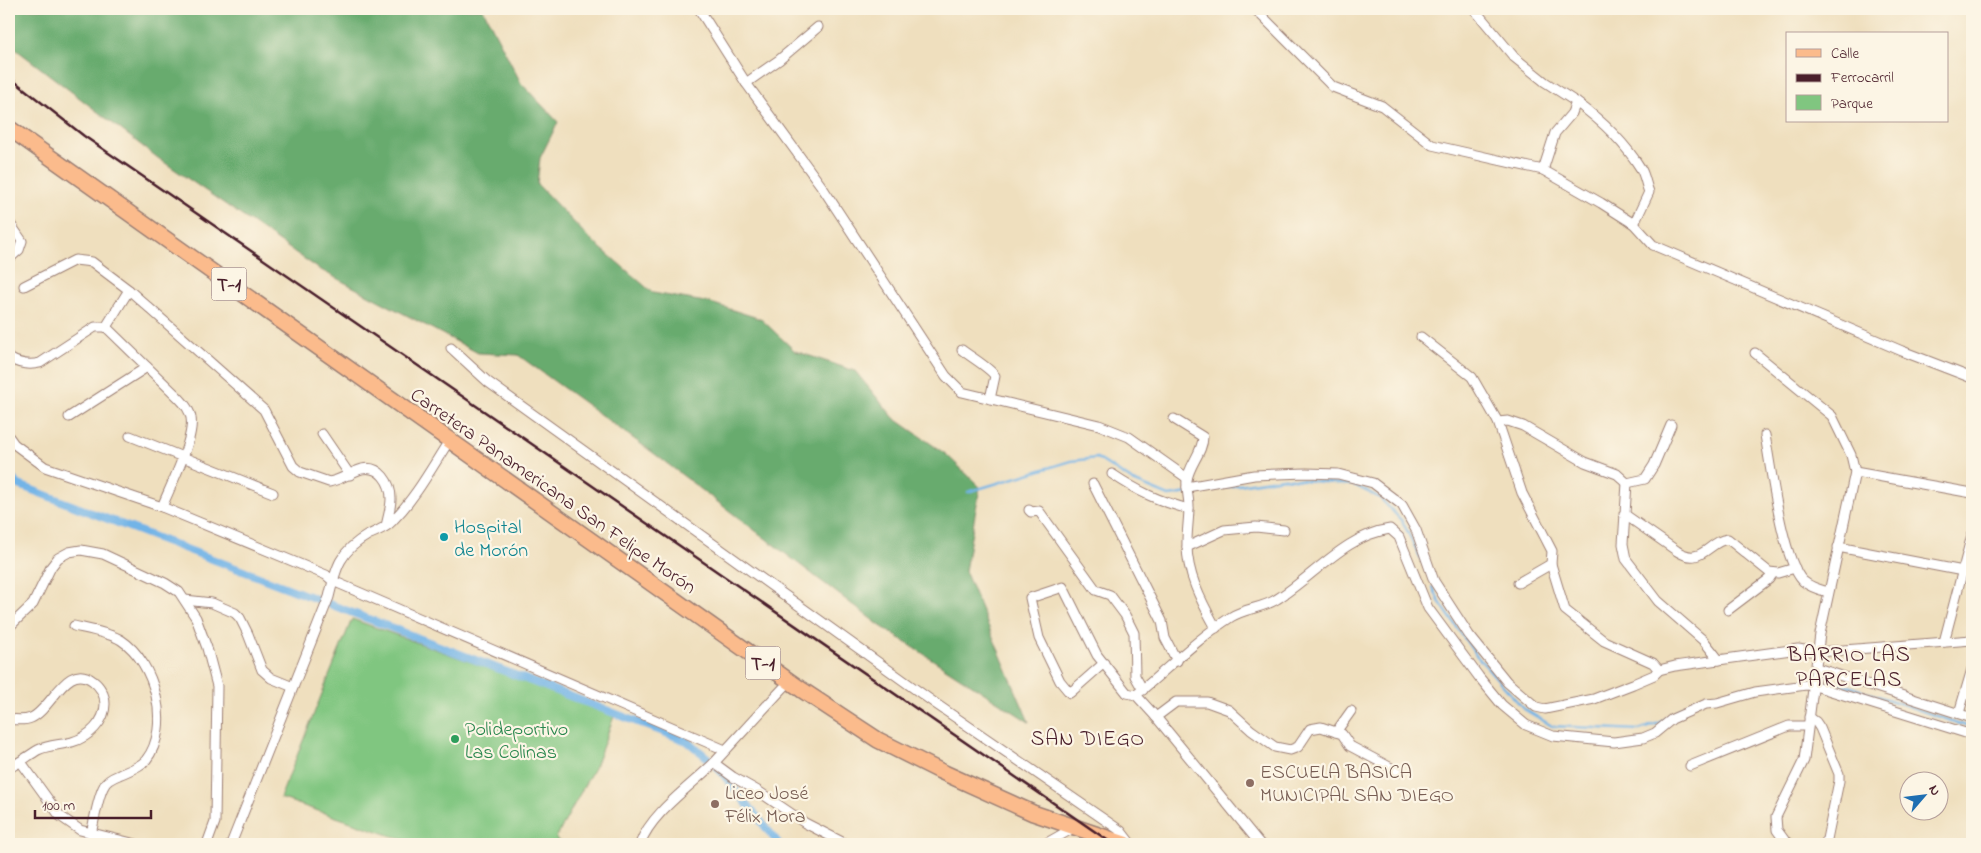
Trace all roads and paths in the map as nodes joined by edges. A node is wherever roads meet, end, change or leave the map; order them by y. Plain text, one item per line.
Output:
1 (699, 9) edge
2 (1255, 9) edge
3 (1474, 9) edge
4 (707, 13) edge
5 (818, 27) dead end
6 (746, 83) junction
7 (1576, 102) junction
8 (9, 128) edge
9 (1543, 170) junction
10 (9, 222) edge
11 (1634, 224) junction
12 (9, 259) edge
13 (24, 286) dead end
14 (129, 290) junction
15 (106, 327) junction
16 (1421, 337) dead end
17 (451, 348) dead end
18 (962, 350) dead end
19 (1755, 353) dead end
20 (9, 358) edge
21 (147, 367) junction
22 (1972, 378) edge
23 (990, 399) junction
24 (69, 417) dead end
25 (1174, 419) dead end
26 (1498, 422) junction
27 (1671, 425) dead end
28 (322, 434) dead end
29 (1765, 435) dead end
30 (130, 436) dead end
31 (9, 437) edge
32 (449, 440) junction
33 (183, 458) junction
34 (1855, 472) junction
35 (1112, 474) dead end
36 (350, 475) junction
37 (1093, 484) dead end
38 (1627, 484) junction
39 (1187, 485) junction
40 (273, 493) dead end
41 (1972, 493) edge
42 (1189, 506) junction
43 (162, 507) junction
44 (1029, 510) dead end
45 (1624, 514) junction
46 (386, 526) junction
47 (1284, 530) dead end
48 (1972, 535) edge
49 (1187, 547) junction
50 (1838, 547) junction
51 (1551, 564) junction
52 (1795, 568) junction
53 (1963, 571) junction
54 (1773, 573) junction
55 (333, 581) junction
56 (1518, 583) dead end
57 (1828, 592) junction
58 (185, 600) junction
59 (1728, 610) dead end
60 (74, 626) dead end
61 (9, 627) edge
62 (1216, 628) junction
63 (1972, 640) edge
64 (1944, 642) junction
65 (1818, 652) junction
66 (1718, 660) junction
67 (1177, 661) junction
68 (1104, 663) junction
69 (1817, 668) junction
70 (1972, 669) edge
71 (1659, 670) junction
72 (790, 681) junction
73 (1815, 683) junction
74 (293, 687) junction
75 (1140, 693) junction
76 (1351, 711) dead end
77 (1959, 713) junction
78 (1156, 717) junction
79 (1972, 718) edge
80 (9, 719) edge
81 (1808, 722) junction
82 (1336, 732) junction
83 (1972, 735) edge
84 (725, 750) junction
85 (21, 762) junction
86 (714, 763) junction
87 (1690, 766) dead end
88 (9, 768) edge
89 (1399, 772) dead end
90 (1074, 827) junction
91 (91, 834) junction
92 (136, 844) edge
93 (207, 844) edge
94 (231, 844) edge
95 (640, 844) edge
96 (846, 844) edge
97 (1045, 844) edge
98 (1125, 844) edge
99 (1132, 844) edge
100 (1260, 844) edge
101 (1790, 844) edge
102 (1826, 844) edge

1 - 4 street
2 - 9 street
3 - 7 street
4 - 6 street
5 - 6 street
6 - 23 street
7 - 9 street
7 - 11 street
8 - 32 main road, Carretera Panamericana San Felipe Morón / T-1
9 - 11 street
10 - 12 street
11 - 22 street
13 - 14 street
14 - 15 street
14 - 36 street
15 - 20 street
15 - 21 street
16 - 26 street
17 - 99 street
18 - 23 street
19 - 34 street
21 - 24 street
21 - 33 street
23 - 39 street
25 - 39 street
26 - 38 street
26 - 51 street
27 - 38 street
28 - 36 street
29 - 52 street
30 - 33 street
31 - 43 street
32 - 46 street
32 - 72 main road, Carretera Panamericana San Felipe Morón / T-1
33 - 40 street
33 - 43 street
34 - 41 street
34 - 50 street
35 - 42 street
36 - 46 street
37 - 67 street
38 - 45 street
39 - 42 street
39 - 71 street
42 - 49 street
43 - 55 street
44 - 75 street
45 - 54 street
45 - 66 street
46 - 55 street
47 - 49 street
48 - 53 street
49 - 62 street
50 - 53 street
50 - 57 street
51 - 56 street
51 - 71 street
52 - 54 street
52 - 57 street
53 - 64 street
54 - 59 street
55 - 74 street
55 - 84 street
57 - 65 street
58 - 61 street
58 - 74 street
58 - 93 street
60 - 91 street
62 - 67 street
62 - 73 street
63 - 64 street
64 - 65 street
65 - 66 street
65 - 69 street
66 - 71 street
67 - 75 street
68 - 68 street
68 - 75 street
69 - 73 street
69 - 77 street
70 - 77 street
72 - 84 street
72 - 90 main road, Carretera Panamericana San Felipe Morón / T-1
73 - 81 street
73 - 83 street
74 - 94 street
75 - 78 street
76 - 82 street
77 - 79 street
78 - 82 street
78 - 100 street
80 - 85 street
81 - 87 street
81 - 101 street
81 - 102 street
82 - 89 street
84 - 86 street
85 - 88 street
85 - 91 street
86 - 95 street
86 - 96 street
90 - 97 street
90 - 98 main road, Carretera Panamericana San Felipe Morón / T-1
91 - 92 street

